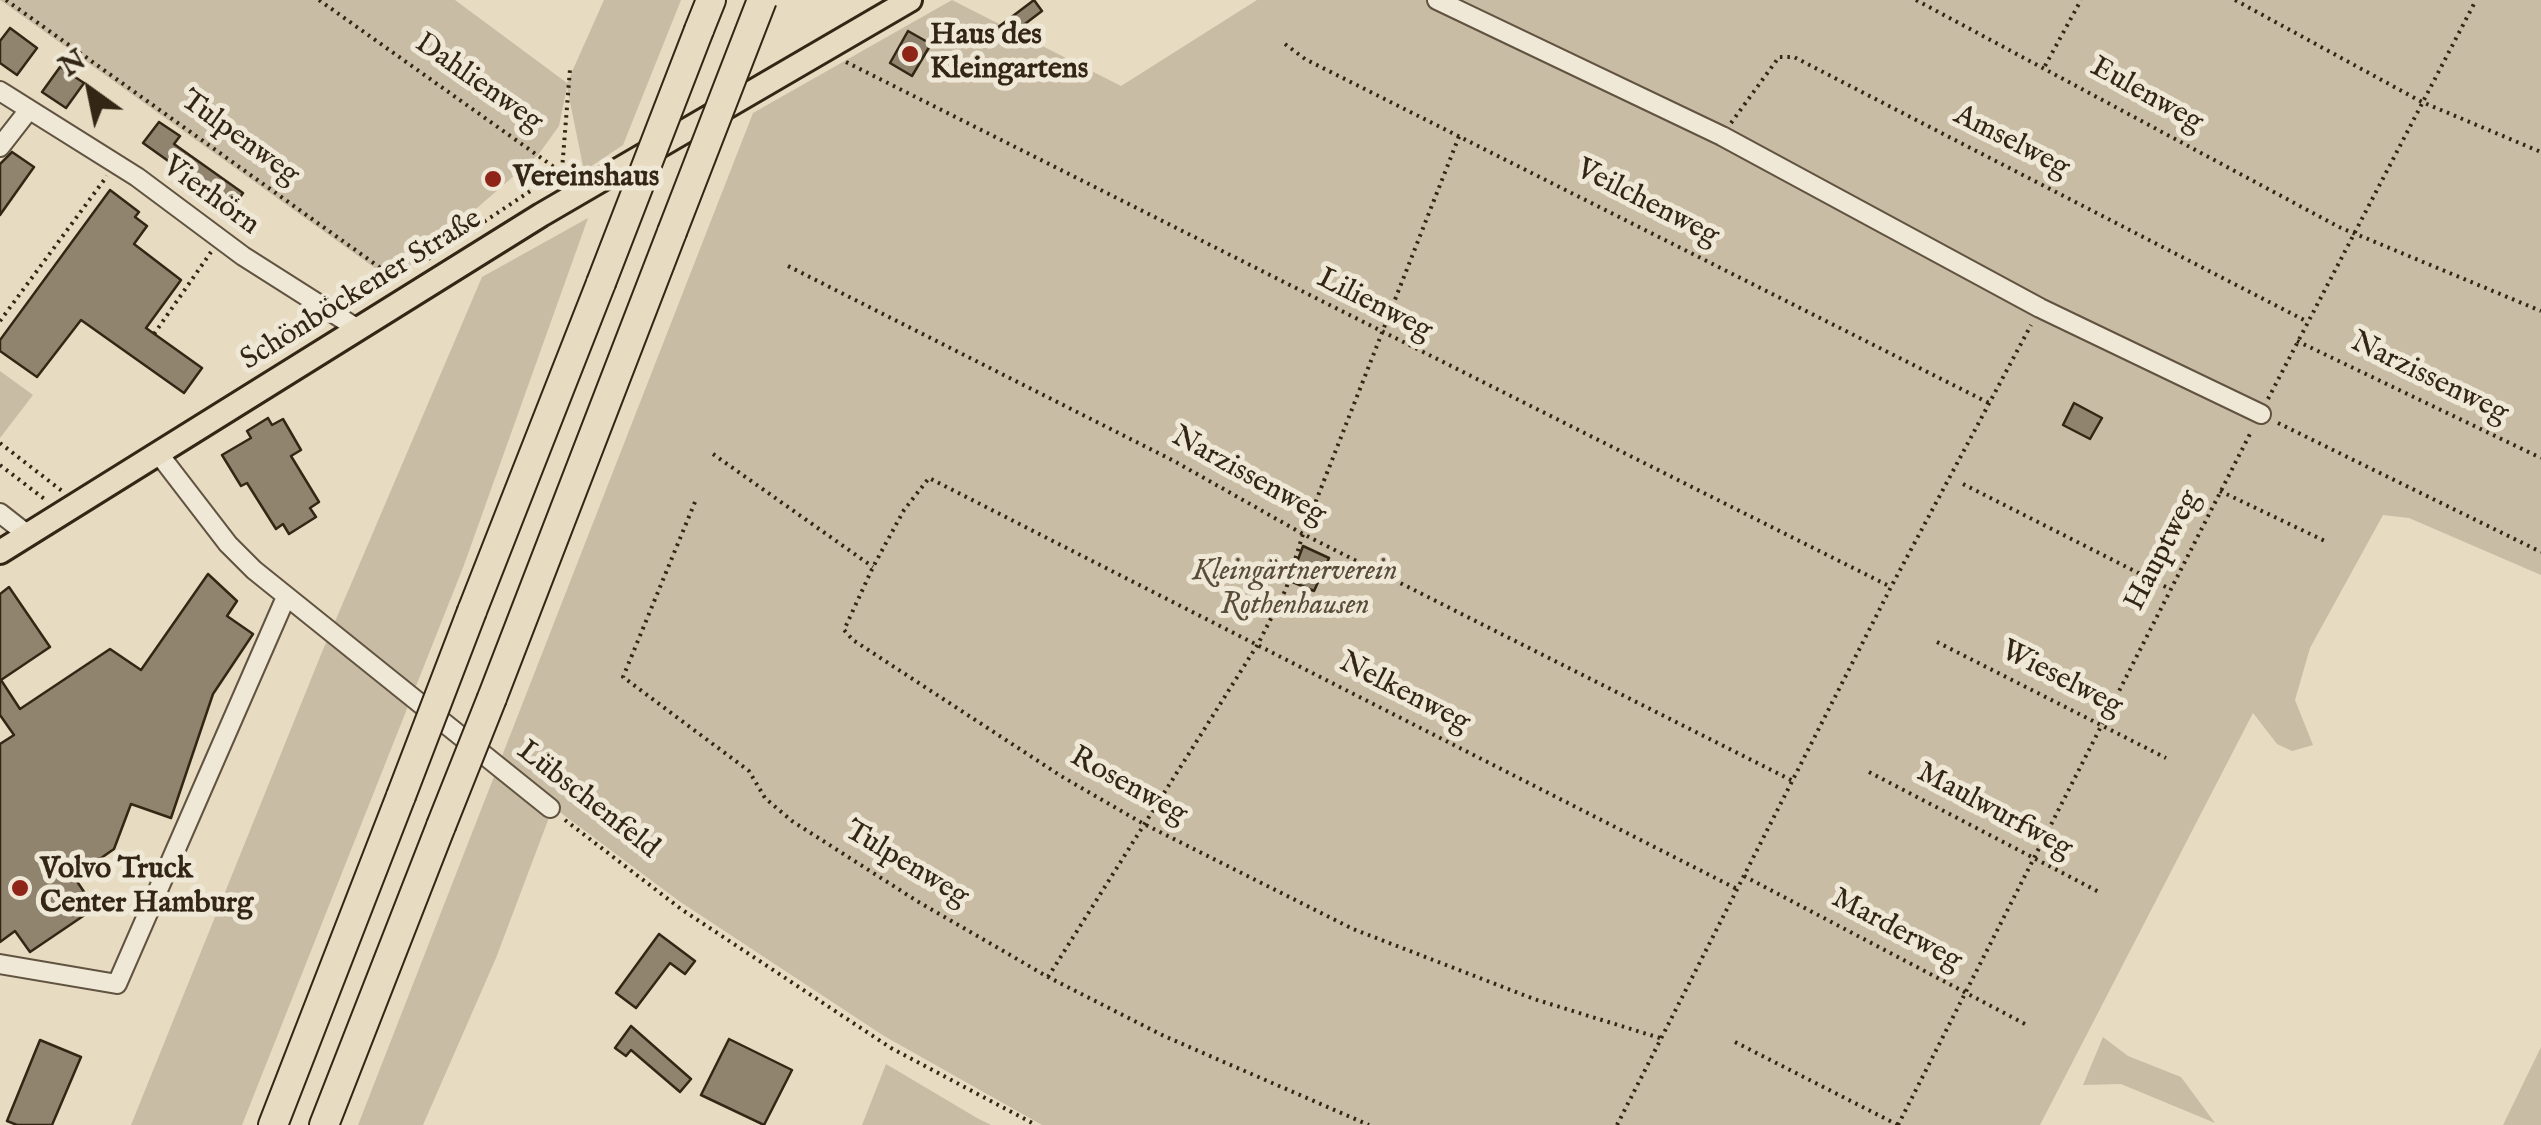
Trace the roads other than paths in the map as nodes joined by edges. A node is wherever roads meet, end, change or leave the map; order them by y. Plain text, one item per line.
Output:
1 (711, 0) edge
2 (762, 0) edge
3 (910, 0) edge
4 (1437, 0) edge
5 (0, 91) edge
6 (28, 111) junction
7 (0, 147) edge
8 (358, 329) junction
9 (2261, 414) road end
10 (158, 453) junction
11 (0, 514) edge
12 (28, 535) junction
13 (0, 552) edge
14 (286, 597) junction
15 (550, 808) road end
16 (0, 964) edge
17 (274, 1125) edge
18 (324, 1125) edge

1 - 17 highway, bridge
2 - 18 highway, bridge
3 - 8 main road, Schönböckener Straße
4 - 9 street
5 - 6 street, Vierhörn
6 - 7 street
6 - 8 street, Vierhörn
8 - 10 main road, Schönböckener Straße
10 - 12 main road, Schönböckener Straße
10 - 14 street, Lübschenfeld
11 - 12 street
12 - 13 main road, Schönböckener Straße
14 - 15 street, Lübschenfeld
14 - 16 street

